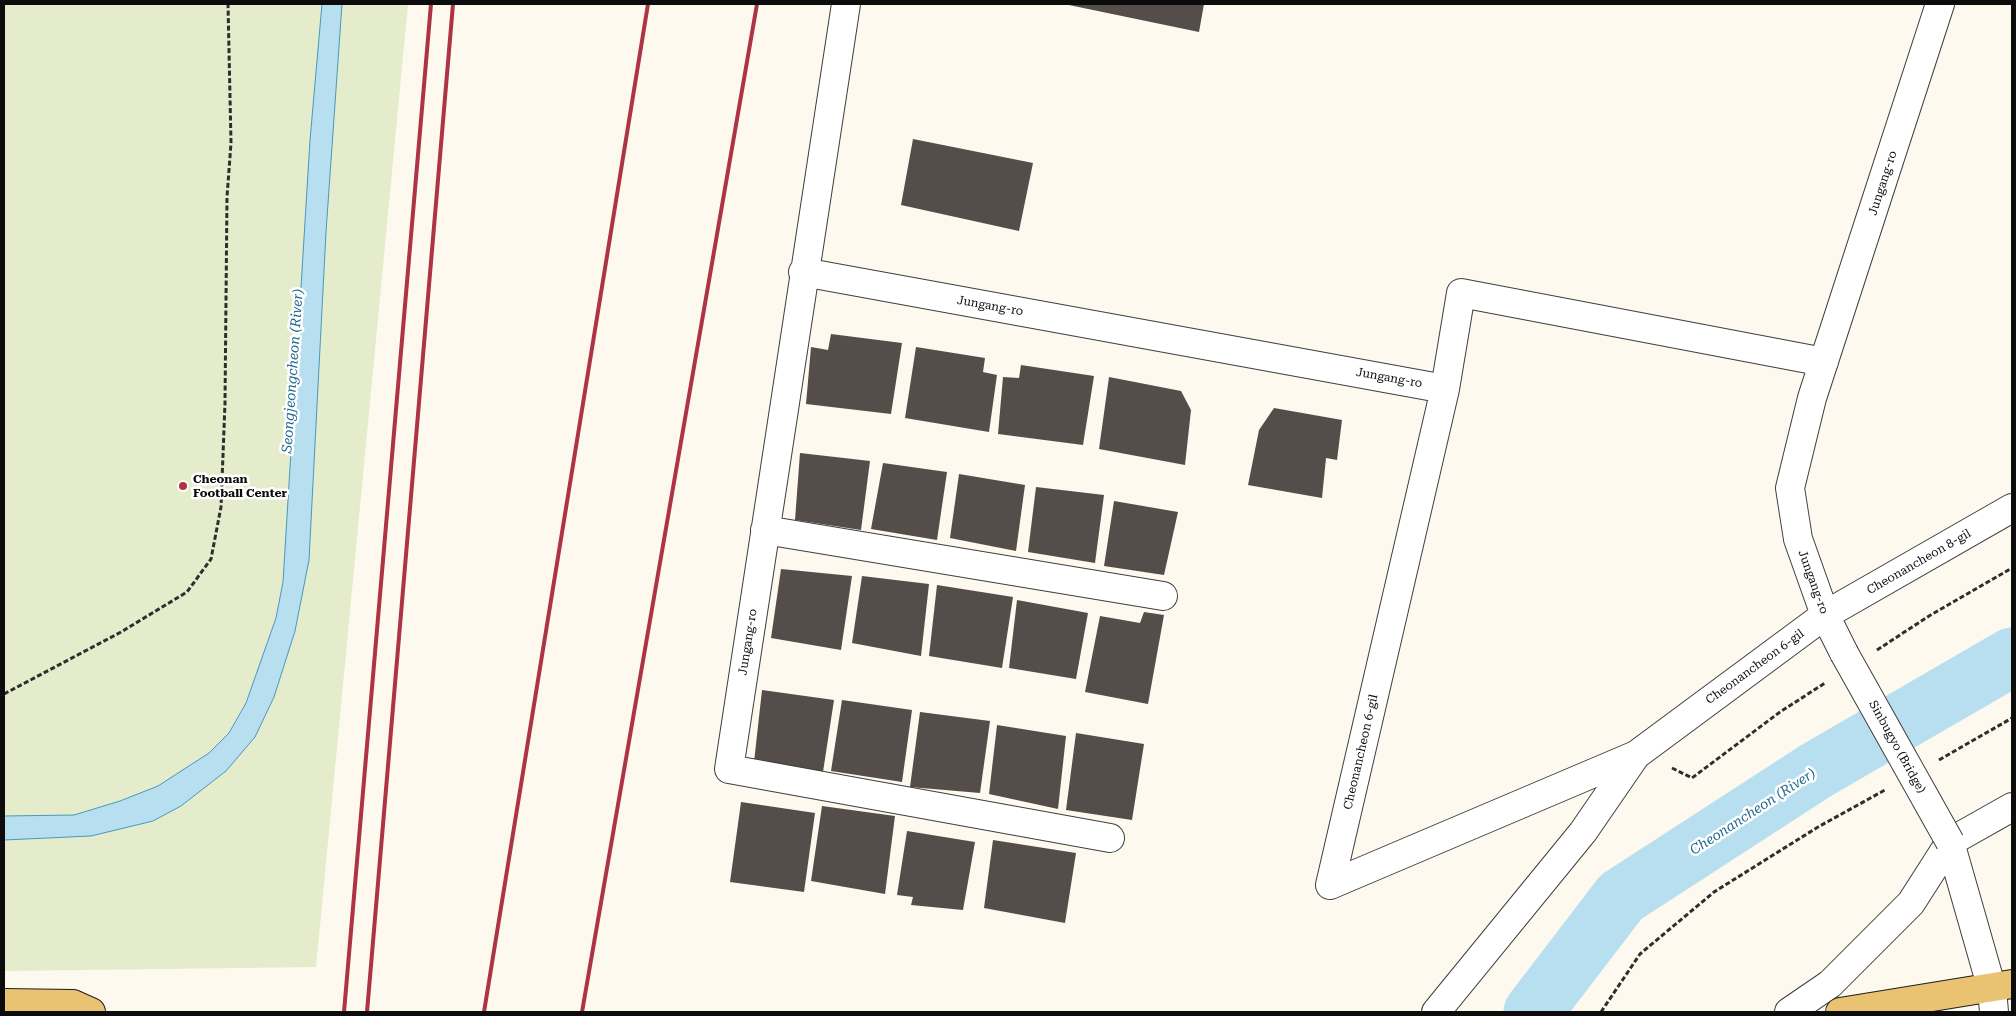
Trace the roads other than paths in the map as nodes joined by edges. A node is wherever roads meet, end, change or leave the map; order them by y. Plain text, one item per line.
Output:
1 (846, 4) edge
2 (1940, 4) edge
3 (803, 272) junction
4 (1824, 362) junction
5 (1445, 388) junction
6 (2012, 508) edge
7 (765, 530) junction
8 (1163, 596) dead end
9 (1825, 615) junction
10 (1844, 653) joint
11 (1636, 755) junction
12 (2012, 807) edge
13 (1110, 838) dead end
14 (1950, 842) junction
15 (2000, 995) edge
16 (4, 1003) edge
17 (91, 1012) edge
18 (1436, 1012) edge
19 (1789, 1012) edge
20 (1840, 1012) edge

1 - 3 street
2 - 4 street, Jungang-ro
3 - 5 street, Jungang-ro
3 - 7 street
4 - 5 street, Cheonancheon 6-gil
4 - 9 street, Jungang-ro
5 - 11 street, Cheonancheon 6-gil
6 - 9 street, Cheonancheon 8-gil
7 - 8 street
7 - 13 street, Jungang-ro
9 - 10 street, Jungang-ro
9 - 11 street, Cheonancheon 6-gil
10 - 14 street, Sinbugyo (Bridge), bridge
11 - 18 street, Cheonancheon 6-gil
12 - 14 street
14 - 15 street
14 - 19 street
15 - 20 main road
16 - 17 main road

